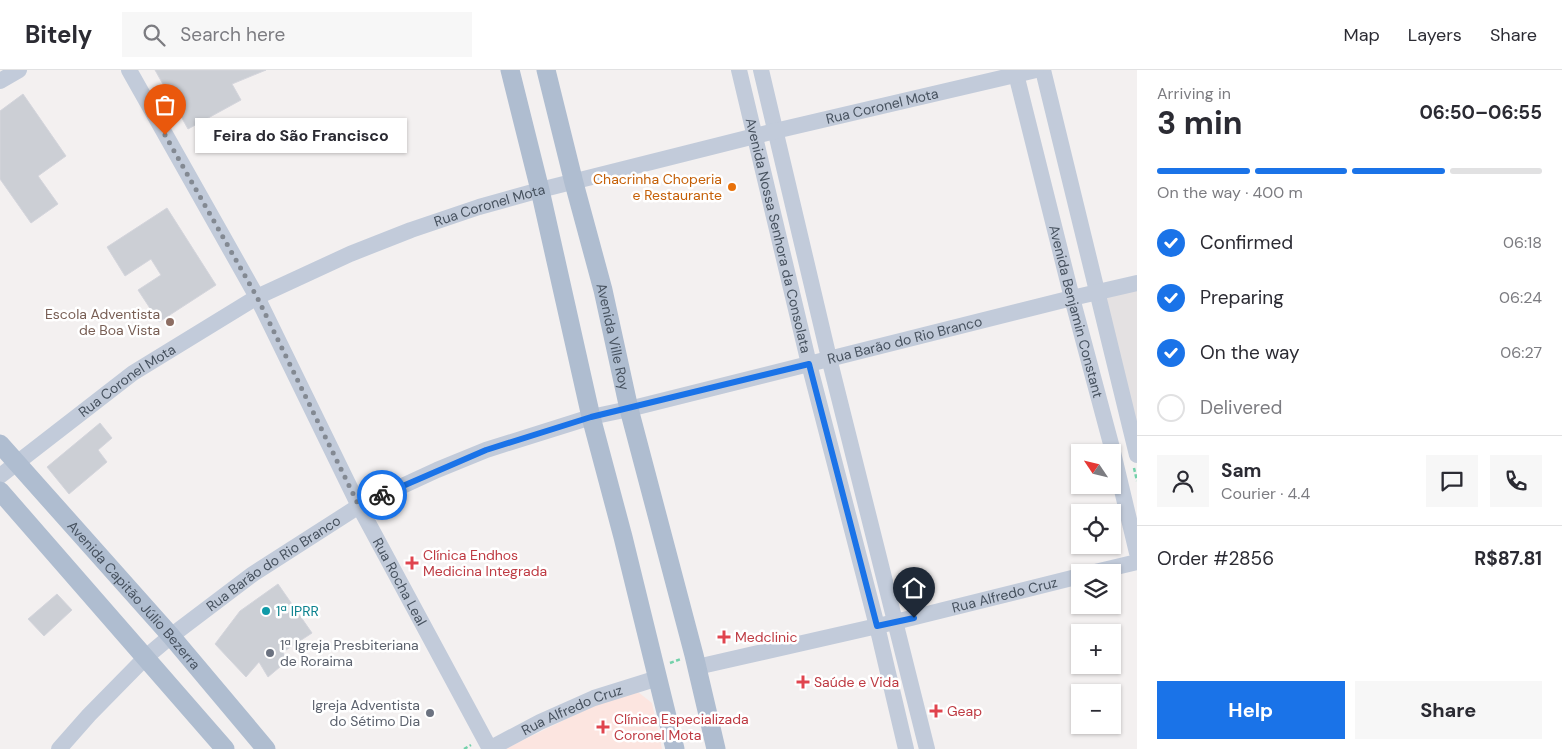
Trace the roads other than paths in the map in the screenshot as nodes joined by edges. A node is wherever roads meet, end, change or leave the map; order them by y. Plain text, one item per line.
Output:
1 (19, 70) edge
2 (129, 70) edge
3 (510, 70) edge
4 (546, 70) edge
5 (739, 70) edge
6 (761, 70) edge
7 (1036, 70) edge
8 (1043, 70) edge
9 (1015, 72) edge
10 (0, 81) edge
11 (775, 131) junction
12 (755, 136) junction
13 (574, 183) junction
14 (540, 190) junction
15 (1137, 283) edge
16 (1098, 293) junction
17 (257, 297) junction
18 (1072, 298) junction
19 (829, 358) junction
20 (809, 364) junction
21 (629, 409) junction
22 (591, 417) junction
23 (1134, 429) edge
24 (0, 444) edge
25 (1137, 455) edge
26 (16, 462) junction
27 (0, 476) edge
28 (0, 492) edge
29 (359, 506) junction
30 (1137, 553) edge
31 (1137, 562) edge
32 (1121, 566) edge
33 (1071, 578) edge
34 (896, 622) junction
35 (877, 626) junction
36 (171, 636) junction
37 (146, 657) junction
38 (697, 667) junction
39 (658, 678) junction
40 (59, 749) edge
41 (226, 749) edge
42 (266, 749) edge
43 (489, 749) edge
44 (675, 749) edge
45 (716, 749) edge
46 (906, 749) edge
47 (927, 749) edge

1 - 10 street
2 - 17 street, Rua Rocha Leal
3 - 14 main road
4 - 13 main road, Avenida Ville Roy
5 - 12 street, Avenida Nossa Senhora da Consolata
6 - 11 street, Avenida Nossa Senhora da Consolata
7 - 9 street, Rua Coronel Mota
8 - 16 street, Avenida Benjamin Constant
9 - 11 street, Rua Coronel Mota
9 - 18 street, Avenida Benjamin Constant
11 - 12 street, Rua Coronel Mota
11 - 19 street, Avenida Nossa Senhora da Consolata
12 - 13 street, Rua Coronel Mota
12 - 20 street, Avenida Nossa Senhora da Consolata
13 - 14 street, Rua Coronel Mota
13 - 21 main road, Avenida Ville Roy
14 - 17 street, Rua Coronel Mota
14 - 22 main road
15 - 16 street, Rua Barão do Rio Branco
16 - 18 street, Rua Barão do Rio Branco
16 - 23 street, Avenida Benjamin Constant
17 - 26 street, Rua Coronel Mota
17 - 29 street, Rua Rocha Leal
18 - 19 street, Rua Barão do Rio Branco
18 - 30 street, Avenida Benjamin Constant
19 - 20 street, Rua Barão do Rio Branco
19 - 34 street, Avenida Nossa Senhora da Consolata
20 - 21 street, Rua Barão do Rio Branco
20 - 35 street, Avenida Nossa Senhora da Consolata
21 - 22 street, Rua Barão do Rio Branco
21 - 38 main road, Avenida Ville Roy
22 - 29 street, Rua Barão do Rio Branco
22 - 39 main road
23 - 25 street, Avenida Benjamin Constant
24 - 26 main road, Avenida Capitão Júlio Bezerra
26 - 27 street, Rua Coronel Mota
26 - 36 main road, Avenida Capitão Júlio Bezerra
28 - 37 main road
29 - 36 street, Rua Barão do Rio Branco
29 - 43 street, Rua Rocha Leal
31 - 32 street
33 - 34 street, Rua Alfredo Cruz
34 - 35 street, Rua Alfredo Cruz
34 - 47 street, Avenida Nossa Senhora da Consolata
35 - 38 street, Rua Alfredo Cruz
35 - 46 street, Avenida Nossa Senhora da Consolata
36 - 37 street, Rua Barão do Rio Branco
36 - 42 main road, Avenida Capitão Júlio Bezerra
37 - 40 street, Rua Barão do Rio Branco
37 - 41 main road
38 - 45 main road, Avenida Ville Roy
39 - 43 street, Rua Alfredo Cruz
39 - 44 main road

